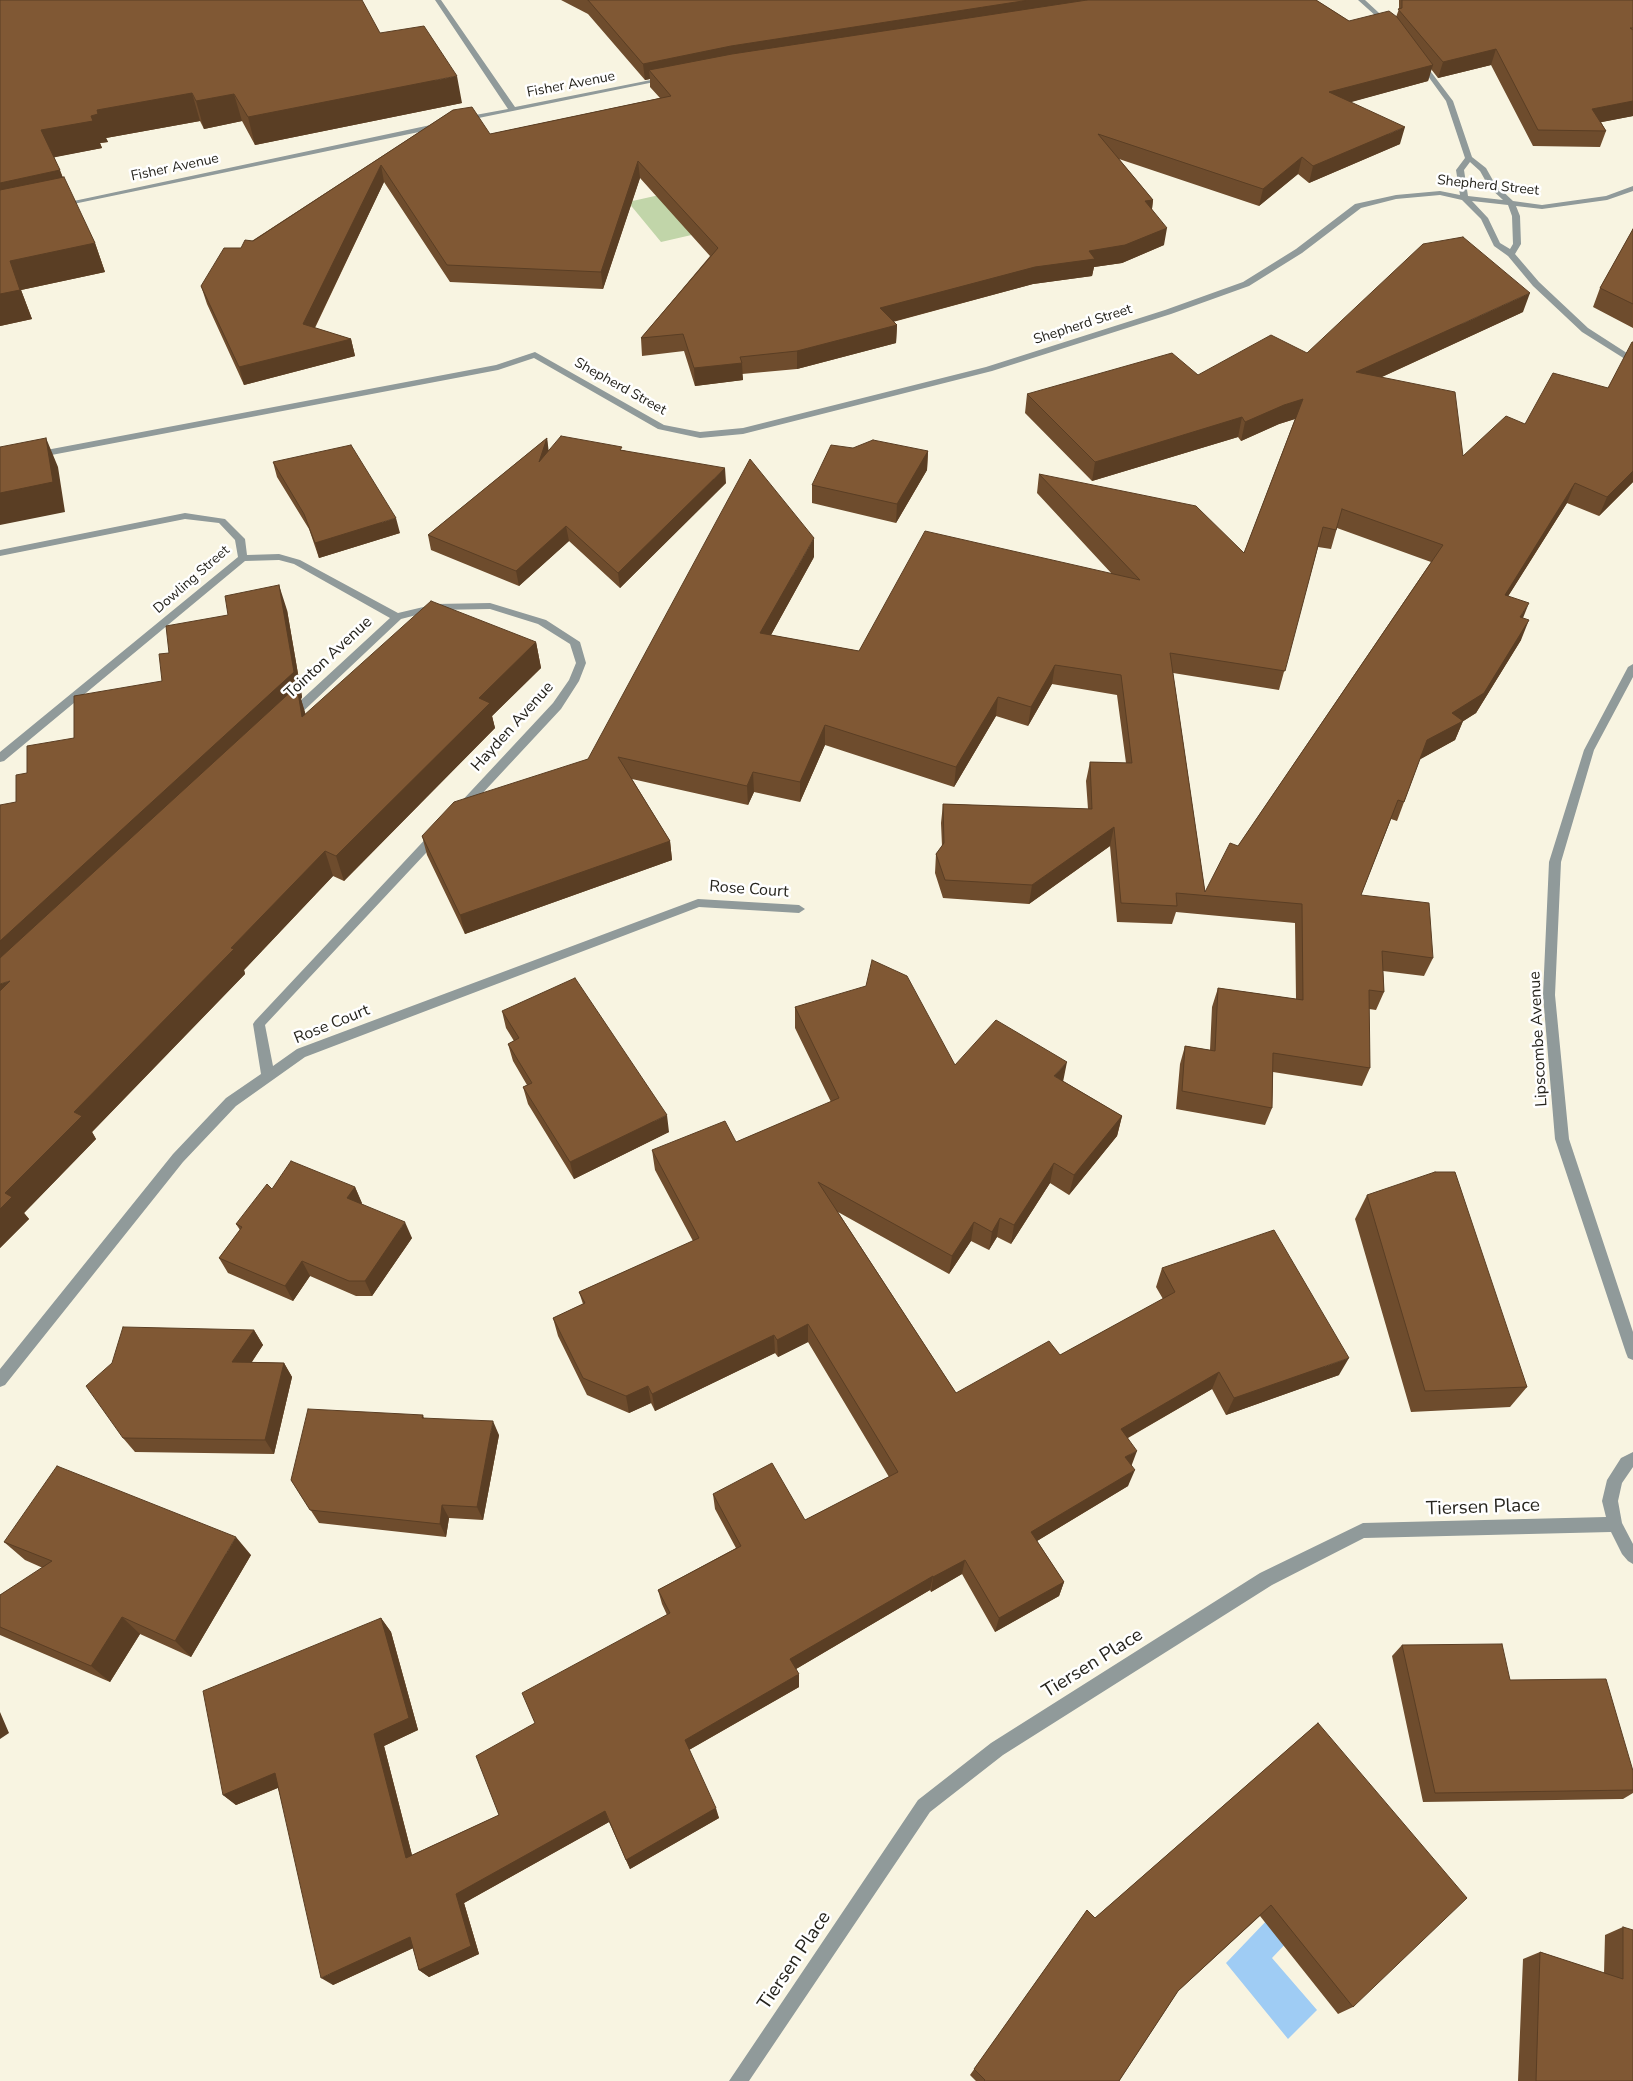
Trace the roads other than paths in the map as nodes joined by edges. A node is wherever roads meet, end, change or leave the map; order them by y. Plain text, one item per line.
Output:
1 (438, 0) edge
2 (1361, 0) edge
3 (1396, 32) edge
4 (1417, 57) edge
5 (675, 77) edge
6 (513, 110) junction
7 (456, 122) edge
8 (446, 124) edge
9 (1469, 158) junction
10 (1633, 188) edge
11 (1465, 198) junction
12 (1511, 204) junction
13 (55, 206) edge
14 (1511, 254) junction
15 (1633, 361) edge
16 (41, 454) edge
17 (0, 553) edge
18 (243, 558) junction
19 (397, 617) junction
20 (1633, 667) edge
21 (281, 725) edge
22 (0, 758) edge
23 (455, 815) edge
24 (442, 829) edge
25 (800, 909) dead end
26 (268, 1076) junction
27 (1633, 1353) edge
28 (0, 1380) edge
29 (1633, 1459) edge
30 (1615, 1524) junction
31 (1633, 1556) edge
32 (738, 2081) edge

1 - 6 street
2 - 3 street
4 - 9 street
5 - 6 street, Fisher Avenue
6 - 7 street, Fisher Avenue
8 - 13 street, Fisher Avenue
9 - 11 street
9 - 12 street
10 - 12 street, Shepherd Street
11 - 12 street, Shepherd Street
11 - 14 street
11 - 16 street, Shepherd Street
12 - 14 street
14 - 15 street
17 - 18 street, Dowling Street
18 - 19 street
18 - 22 street, Dowling Street
19 - 21 street, Tointon Avenue
19 - 23 street, Hayden Avenue
20 - 27 street, Lipscombe Avenue
24 - 26 street
25 - 26 street, Rose Court
26 - 28 street, Rose Court
29 - 30 street
30 - 31 street
30 - 32 street, Tiersen Place

